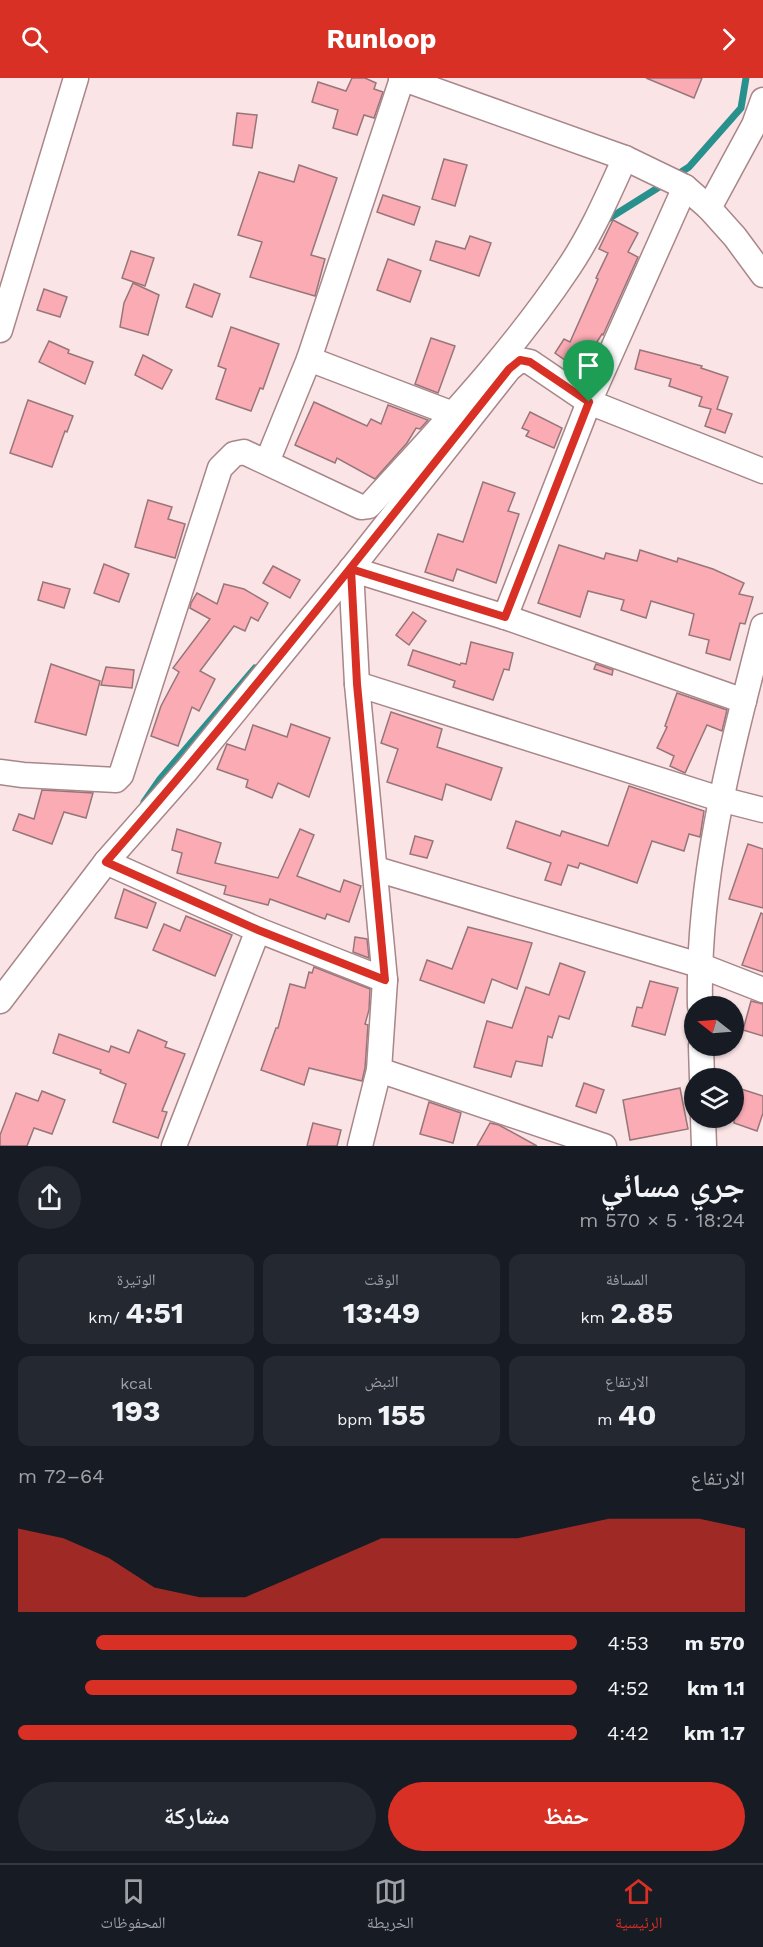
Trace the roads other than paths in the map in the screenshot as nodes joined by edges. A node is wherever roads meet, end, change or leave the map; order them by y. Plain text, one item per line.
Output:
1 (76, 78) edge
2 (402, 78) edge
3 (763, 100) edge
4 (759, 127) edge
5 (625, 158) junction
6 (685, 187) junction
7 (709, 208) junction
8 (763, 275) edge
9 (0, 330) edge
10 (309, 359) junction
11 (589, 402) junction
12 (453, 414) junction
13 (267, 462) junction
14 (763, 471) edge
15 (351, 569) junction
16 (505, 617) junction
17 (763, 626) edge
18 (357, 684) junction
19 (744, 701) junction
20 (0, 772) edge
21 (720, 799) junction
22 (763, 810) edge
23 (106, 862) junction
24 (376, 869) junction
25 (258, 930) junction
26 (699, 965) junction
27 (385, 980) junction
28 (763, 990) edge
29 (700, 996) edge
30 (0, 1001) edge
31 (379, 1070) junction
32 (703, 1128) edge
33 (174, 1146) edge
34 (360, 1146) edge
35 (604, 1146) edge
36 (704, 1146) edge

1 - 9 street
2 - 5 street
2 - 10 street
3 - 4 street
4 - 7 street
5 - 6 street
5 - 12 street
6 - 7 street
6 - 11 street
7 - 8 street
10 - 12 street
10 - 13 street
11 - 14 street
11 - 15 street
11 - 16 street
12 - 13 street
13 - 20 street
15 - 16 street
15 - 18 street
15 - 23 street
16 - 19 street
17 - 19 street
18 - 21 street
18 - 24 street
19 - 21 street
21 - 22 street
21 - 26 street
23 - 25 street
23 - 30 street
24 - 26 street
24 - 27 street
25 - 27 street
25 - 33 street
26 - 28 street
26 - 29 street
27 - 31 street
31 - 34 street
31 - 35 street
32 - 36 street

